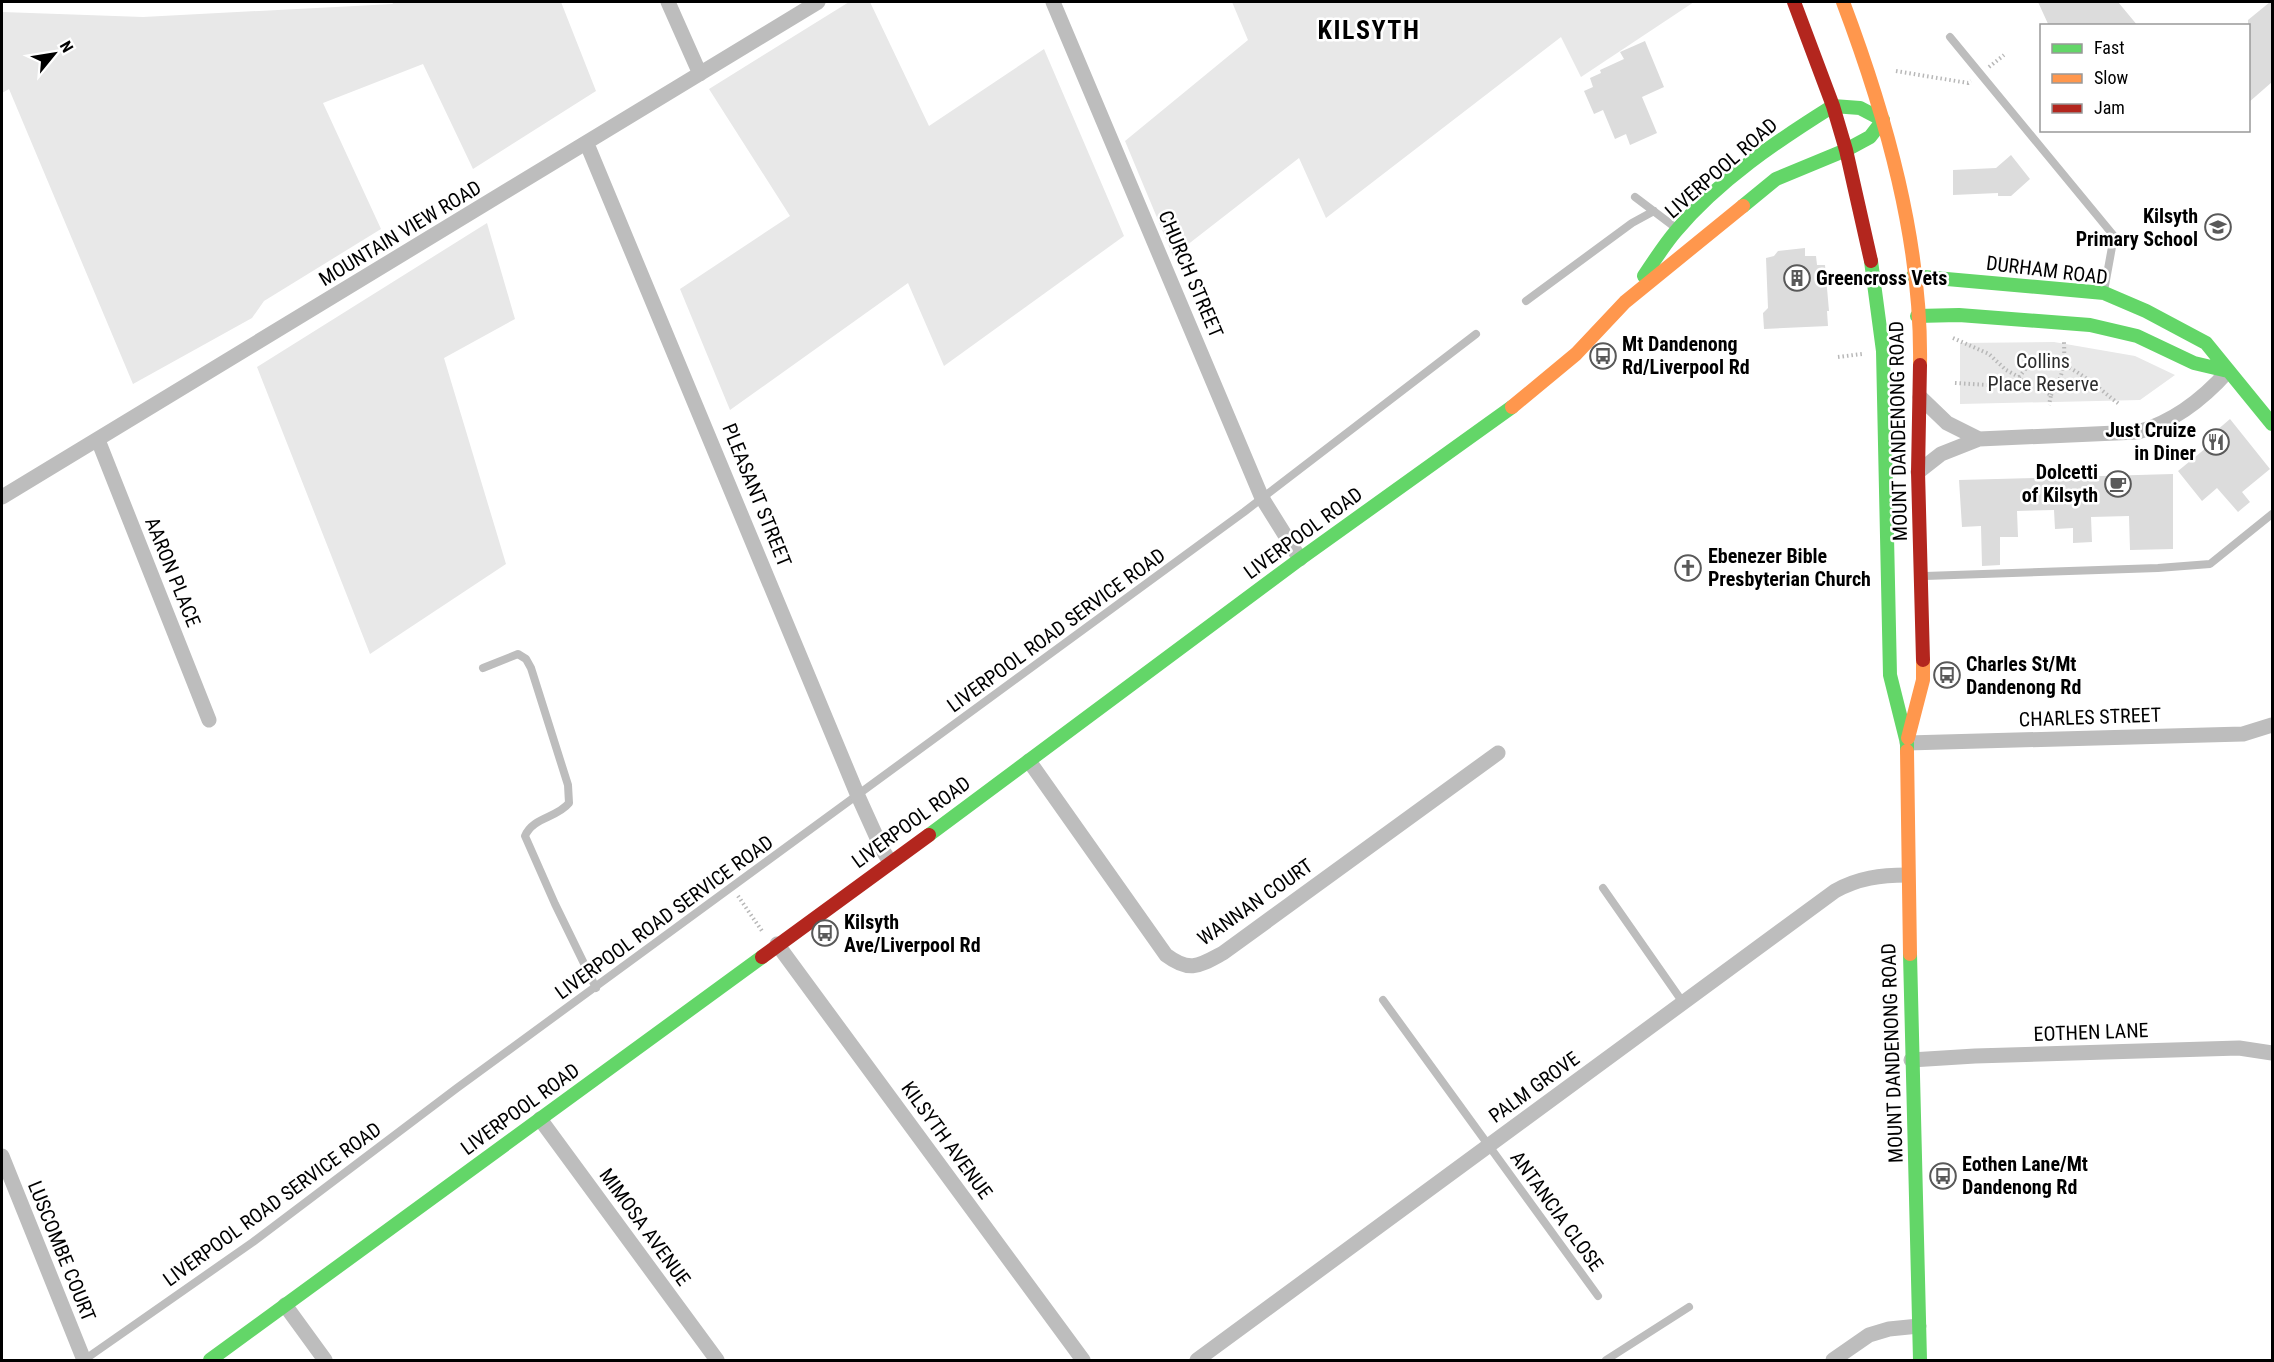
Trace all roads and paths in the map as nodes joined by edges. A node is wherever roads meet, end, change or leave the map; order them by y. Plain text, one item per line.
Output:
1 (668, 2) edge
2 (819, 2) edge
3 (1053, 2) edge
4 (1794, 2) edge
5 (1843, 2) edge
6 (1950, 37) dead end
7 (2004, 55) dead end
8 (1896, 71) dead end
9 (700, 74) junction
10 (1980, 74) junction
11 (1833, 106) junction
12 (1883, 120) junction
13 (587, 144) junction
14 (1846, 150) junction
15 (1635, 196) dead end
16 (1654, 211) junction
17 (1678, 228) junction
18 (1908, 276) junction
19 (2104, 293) junction
20 (1526, 301) dead end
21 (1625, 302) junction
22 (1912, 315) junction
23 (1476, 334) dead end
24 (1953, 338) dead end
25 (2064, 338) dead end
26 (1866, 353) dead end
27 (1838, 357) dead end
28 (2065, 365) junction
29 (2228, 371) junction
30 (2019, 376) junction
31 (1954, 383) dead end
32 (2028, 388) junction
33 (2051, 395) junction
34 (1920, 397) junction
35 (2119, 404) dead end
36 (2049, 405) dead end
37 (2272, 424) edge
38 (1979, 439) junction
39 (98, 440) junction
40 (1918, 472) junction
41 (2, 497) edge
42 (1262, 498) junction
43 (2272, 514) edge
44 (1300, 559) junction
45 (1920, 576) junction
46 (483, 668) dead end
47 (209, 720) dead end
48 (2272, 725) edge
49 (1907, 743) junction
50 (1498, 753) dead end
51 (1029, 761) junction
52 (858, 796) junction
53 (890, 862) junction
54 (1907, 875) junction
55 (732, 888) junction
56 (1603, 888) dead end
57 (762, 931) dead end
58 (777, 944) junction
59 (596, 988) junction
60 (1383, 1000) dead end
61 (1684, 1004) junction
62 (2272, 1053) edge
63 (1911, 1060) junction
64 (540, 1119) junction
65 (1489, 1146) junction
66 (2, 1156) edge
67 (1598, 1296) dead end
68 (285, 1305) junction
69 (1689, 1307) dead end
70 (1919, 1326) junction
71 (84, 1360) edge
72 (210, 1360) edge
73 (325, 1360) edge
74 (717, 1360) edge
75 (1083, 1360) edge
76 (1197, 1360) edge
77 (1606, 1360) edge
78 (1833, 1360) edge
79 (1920, 1360) edge

1 - 9 street
2 - 9 street, MOUNTAIN VIEW ROAD
3 - 42 street, CHURCH STREET
4 - 11 main road, MOUNT DANDENONG ROAD
5 - 12 main road, MOUNT DANDENONG ROAD
6 - 10 lane
7 - 10 path
8 - 10 path
9 - 13 street, MOUNTAIN VIEW ROAD
10 - 19 lane
11 - 12 main road
11 - 14 main road, MOUNT DANDENONG ROAD
11 - 17 main road, LIVERPOOL ROAD
12 - 14 main road, LIVERPOOL ROAD
12 - 18 main road, MOUNT DANDENONG ROAD
13 - 39 street, MOUNTAIN VIEW ROAD
13 - 52 street, PLEASANT STREET
14 - 21 main road, LIVERPOOL ROAD
14 - 49 main road, MOUNT DANDENONG ROAD
15 - 16 lane
16 - 17 lane
16 - 20 lane
17 - 21 main road, LIVERPOOL ROAD
18 - 19 main road, DURHAM ROAD
18 - 22 main road, MOUNT DANDENONG ROAD
19 - 29 main road, DURHAM ROAD
21 - 44 main road, LIVERPOOL ROAD
22 - 29 main road
22 - 34 main road, MOUNT DANDENONG ROAD
23 - 42 lane, LIVERPOOL ROAD SERVICE ROAD
24 - 30 path
25 - 28 path
26 - 27 path
28 - 30 path
28 - 33 path
28 - 35 path
29 - 37 main road, DURHAM ROAD
29 - 38 street
30 - 32 path
31 - 32 path
32 - 33 path
33 - 36 path
34 - 38 street
34 - 40 main road, MOUNT DANDENONG ROAD
38 - 40 street
39 - 41 street, MOUNTAIN VIEW ROAD
39 - 47 street, AARON PLACE
40 - 45 main road, MOUNT DANDENONG ROAD
42 - 44 street, CHURCH STREET
42 - 52 lane, LIVERPOOL ROAD SERVICE ROAD
43 - 45 lane
44 - 51 main road, LIVERPOOL ROAD
45 - 49 main road, MOUNT DANDENONG ROAD
46 - 59 lane
48 - 49 street, CHARLES STREET
49 - 54 main road, MOUNT DANDENONG ROAD
50 - 51 street, WANNAN COURT
51 - 53 main road, LIVERPOOL ROAD
52 - 53 street, PLEASANT STREET
52 - 55 lane, LIVERPOOL ROAD SERVICE ROAD
53 - 58 main road, LIVERPOOL ROAD
54 - 61 street, PALM GROVE
54 - 63 main road, MOUNT DANDENONG ROAD
55 - 57 path
55 - 59 lane, LIVERPOOL ROAD SERVICE ROAD
56 - 61 lane
58 - 64 main road, LIVERPOOL ROAD
58 - 75 street, KILSYTH AVENUE
59 - 71 lane, LIVERPOOL ROAD SERVICE ROAD
60 - 65 lane, ANTANCIA CLOSE
61 - 65 street, PALM GROVE
62 - 63 street, EOTHEN LANE
63 - 70 main road, MOUNT DANDENONG ROAD
64 - 68 main road, LIVERPOOL ROAD
64 - 74 street, MIMOSA AVENUE
65 - 67 lane, ANTANCIA CLOSE
65 - 76 street, PALM GROVE
66 - 71 street, LUSCOMBE COURT
68 - 72 main road, LIVERPOOL ROAD
68 - 73 street
69 - 77 lane
70 - 78 street
70 - 79 main road, MOUNT DANDENONG ROAD

